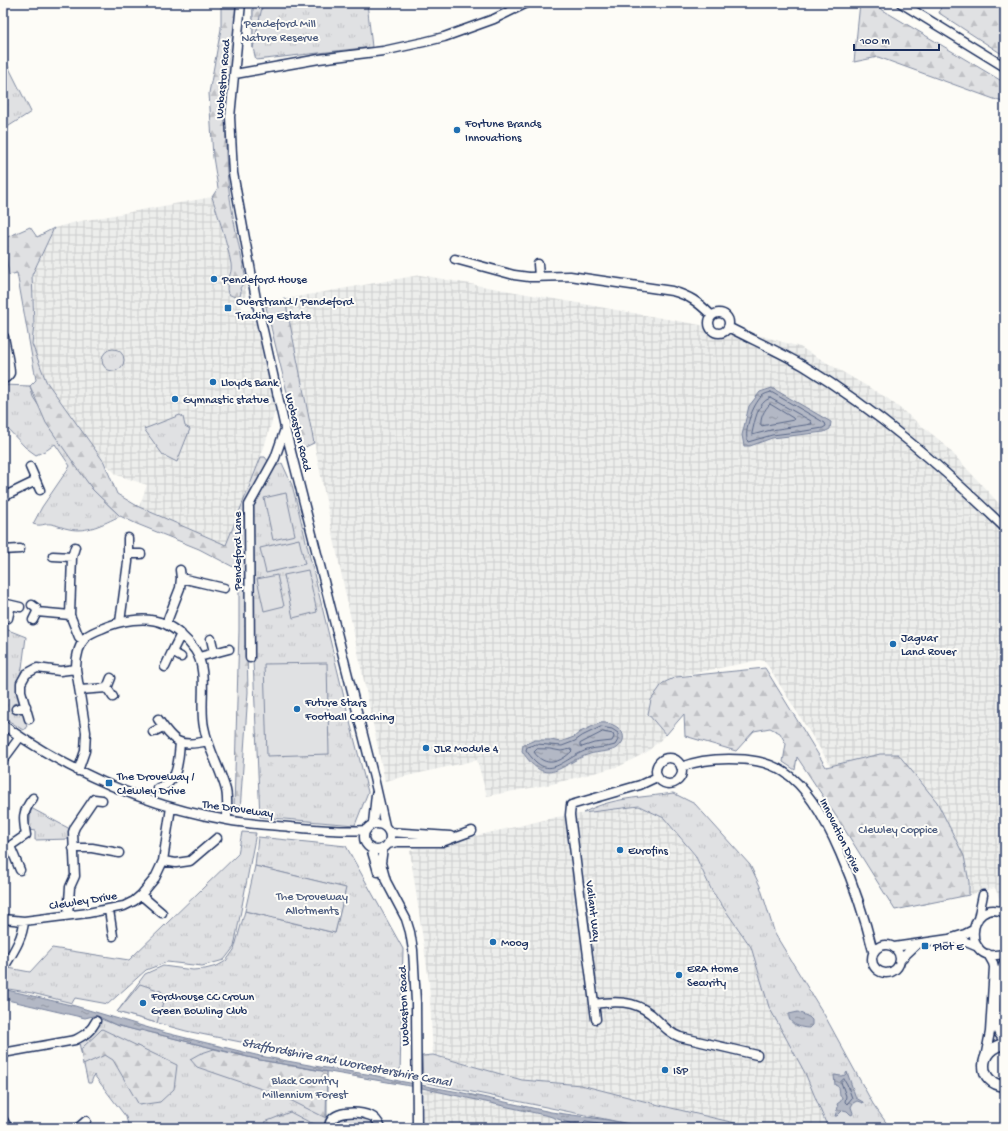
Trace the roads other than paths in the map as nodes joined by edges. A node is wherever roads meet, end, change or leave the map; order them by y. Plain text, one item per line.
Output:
1 (241, 3) edge
2 (527, 3) edge
3 (901, 3) edge
4 (1005, 67) edge
5 (235, 74) junction
6 (455, 259) dead end
7 (538, 264) dead end
8 (539, 277) junction
9 (711, 315) junction
10 (728, 327) junction
11 (4, 337) dead end
12 (4, 348) edge
13 (3, 380) edge
14 (285, 428) junction
15 (30, 467) dead end
16 (36, 481) junction
17 (40, 490) dead end
18 (3, 497) edge
19 (1005, 528) edge
20 (128, 538) dead end
21 (75, 547) dead end
22 (20, 549) dead end
23 (3, 550) edge
24 (129, 554) junction
25 (141, 554) dead end
26 (53, 556) dead end
27 (72, 557) junction
28 (224, 588) dead end
29 (3, 603) edge
30 (11, 605) junction
31 (32, 605) dead end
32 (20, 607) dead end
33 (37, 612) junction
34 (70, 615) junction
35 (8, 618) dead end
36 (32, 620) dead end
37 (120, 622) junction
38 (166, 624) junction
39 (181, 634) junction
40 (211, 639) dead end
41 (84, 640) junction
42 (229, 649) dead end
43 (172, 652) junction
44 (214, 652) junction
45 (181, 657) dead end
46 (199, 657) junction
47 (250, 658) dead end
48 (165, 668) dead end
49 (76, 670) junction
50 (111, 678) dead end
51 (107, 688) junction
52 (80, 690) junction
53 (113, 697) dead end
54 (26, 706) junction
55 (16, 709) dead end
56 (29, 719) dead end
57 (158, 719) dead end
58 (3, 725) edge
59 (163, 727) junction
60 (153, 732) dead end
61 (20, 737) junction
62 (207, 741) junction
63 (180, 743) junction
64 (3, 760) edge
65 (681, 767) junction
66 (78, 771) junction
67 (657, 777) junction
68 (164, 789) dead end
69 (377, 789) junction
70 (33, 798) dead end
71 (102, 800) dead end
72 (171, 807) junction
73 (227, 820) junction
74 (373, 824) junction
75 (387, 829) junction
76 (366, 830) junction
77 (472, 831) dead end
78 (346, 832) junction
79 (457, 836) junction
80 (217, 838) dead end
81 (364, 839) junction
82 (386, 846) junction
83 (7, 848) edge
84 (73, 848) junction
85 (371, 848) junction
86 (119, 854) dead end
87 (163, 861) junction
88 (20, 870) dead end
89 (141, 895) junction
90 (109, 910) junction
91 (402, 910) junction
92 (992, 911) junction
93 (162, 913) dead end
94 (1005, 913) edge
95 (68, 916) junction
96 (3, 919) edge
97 (978, 919) junction
98 (24, 921) junction
99 (867, 926) junction
100 (973, 930) junction
101 (113, 936) dead end
102 (949, 938) junction
103 (917, 944) junction
104 (882, 945) junction
105 (894, 947) junction
106 (978, 947) junction
107 (873, 951) junction
108 (1005, 953) edge
109 (988, 954) junction
110 (900, 960) junction
111 (1005, 960) edge
112 (6, 964) dead end
113 (594, 1004) junction
114 (596, 1019) dead end
115 (96, 1021) dead end
116 (1005, 1041) edge
117 (1005, 1044) edge
118 (3, 1054) edge
119 (757, 1055) dead end
120 (985, 1059) junction
121 (1005, 1086) edge
122 (3, 1120) edge
123 (86, 1120) dead end
124 (8, 1128) edge
125 (78, 1128) edge
126 (329, 1128) edge
127 (381, 1128) edge
128 (417, 1128) edge

1 - 5 street, Wobaston Road
2 - 5 street
3 - 4 street
5 - 14 street, Wobaston Road
6 - 8 street
7 - 8 street
8 - 9 street
9 - 10 street
9 - 10 street
10 - 19 street
11 - 12 street
12 - 13 street
14 - 47 street, Pendeford Lane
14 - 69 street, Wobaston Road
15 - 16 street
16 - 17 street
16 - 18 street
20 - 24 street
21 - 27 street
22 - 23 street
24 - 25 street
24 - 37 street
26 - 27 street
27 - 34 street
28 - 38 street
29 - 30 street
30 - 32 street
30 - 35 street
31 - 33 street
33 - 34 street
33 - 36 street
34 - 41 street
37 - 38 street
37 - 41 street
38 - 39 street
39 - 43 street
39 - 46 street
40 - 44 street
41 - 49 street
42 - 44 street
43 - 45 street
43 - 48 street
44 - 46 street
46 - 62 street
49 - 52 street
49 - 54 street
50 - 51 street
51 - 52 street
51 - 53 street
52 - 66 street
54 - 55 street
54 - 56 street
57 - 59 street
58 - 61 street, The Droveway
59 - 60 street
59 - 63 street
61 - 64 street
61 - 66 street, The Droveway
62 - 63 street
62 - 73 street
63 - 68 street
65 - 67 street
65 - 67 street
65 - 99 street, Innovation Drive
66 - 72 street, The Droveway
67 - 113 street, Valiant Way
69 - 74 street, Wobaston Road
69 - 75 street, Wobaston Road
70 - 83 street
71 - 84 street
72 - 73 street, The Droveway
72 - 87 street, Clewley Drive
73 - 78 street, The Droveway
74 - 75 street
74 - 76 street
75 - 79 street
75 - 82 street
76 - 78 street, The Droveway
76 - 81 street
77 - 79 street
78 - 81 street, The Droveway
79 - 82 street
80 - 87 street
81 - 85 street
82 - 85 street
82 - 91 street, Wobaston Road
83 - 88 street
84 - 86 street
84 - 95 street
85 - 91 street, Wobaston Road
87 - 89 street, Clewley Drive
89 - 90 street, Clewley Drive
89 - 93 street
90 - 95 street, Clewley Drive
90 - 101 street
91 - 128 street, Wobaston Road
92 - 94 street
92 - 97 street
92 - 97 street
95 - 98 street, Clewley Drive
96 - 98 street, Clewley Drive
97 - 100 street
98 - 112 street
99 - 104 street, Innovation Drive
99 - 107 street, Innovation Drive
100 - 102 street
100 - 106 street
102 - 103 street
102 - 106 street
103 - 105 street
103 - 110 street
104 - 105 street
104 - 107 street
105 - 110 street
106 - 109 street
107 - 110 street
108 - 109 street
109 - 120 street
111 - 116 street
113 - 114 street, Valiant Way
113 - 119 street
115 - 118 street
117 - 120 main road
120 - 121 main road
122 - 124 street
123 - 125 street
126 - 127 street

